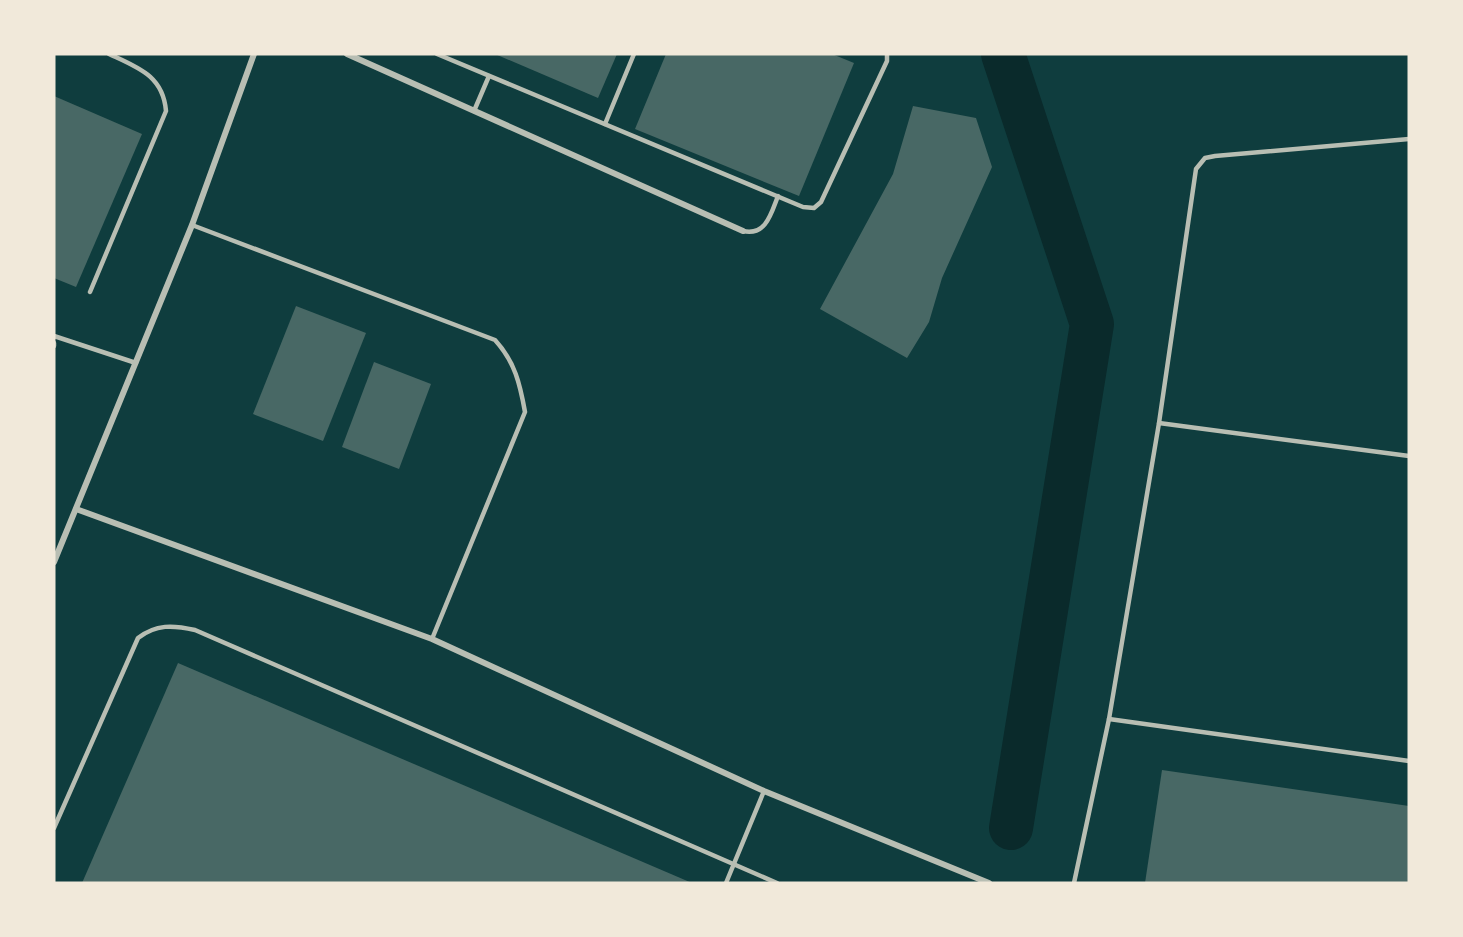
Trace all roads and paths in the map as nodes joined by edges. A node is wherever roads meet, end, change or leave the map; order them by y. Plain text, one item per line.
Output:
1 (111, 54) edge
2 (254, 54) edge
3 (347, 54) edge
4 (437, 54) edge
5 (634, 54) edge
6 (887, 54) edge
7 (489, 76) junction
8 (474, 111) junction
9 (605, 124) junction
10 (1409, 139) edge
11 (778, 196) junction
12 (192, 225) junction
13 (743, 231) joint
14 (90, 292) dead end
15 (54, 336) edge
16 (136, 363) junction
17 (1160, 423) junction
18 (1409, 456) edge
19 (76, 509) junction
20 (54, 562) edge
21 (432, 639) junction
22 (1109, 719) junction
23 (1409, 761) edge
24 (764, 790) junction
25 (54, 828) edge
26 (734, 866) junction
27 (726, 883) edge
28 (777, 883) edge
29 (988, 883) edge
30 (1074, 883) edge

1 - 14 lane
2 - 12 street
3 - 8 street
4 - 7 lane
5 - 9 lane
6 - 11 lane
7 - 8 lane
7 - 9 lane
8 - 13 street
9 - 11 lane
10 - 17 lane
11 - 13 lane
12 - 16 street
12 - 21 lane
15 - 16 lane
16 - 19 street
17 - 18 lane
17 - 22 lane
19 - 20 street
19 - 21 street
21 - 24 street
22 - 23 lane
22 - 30 lane
24 - 26 lane
24 - 29 street
25 - 26 lane
26 - 27 lane
26 - 28 lane

